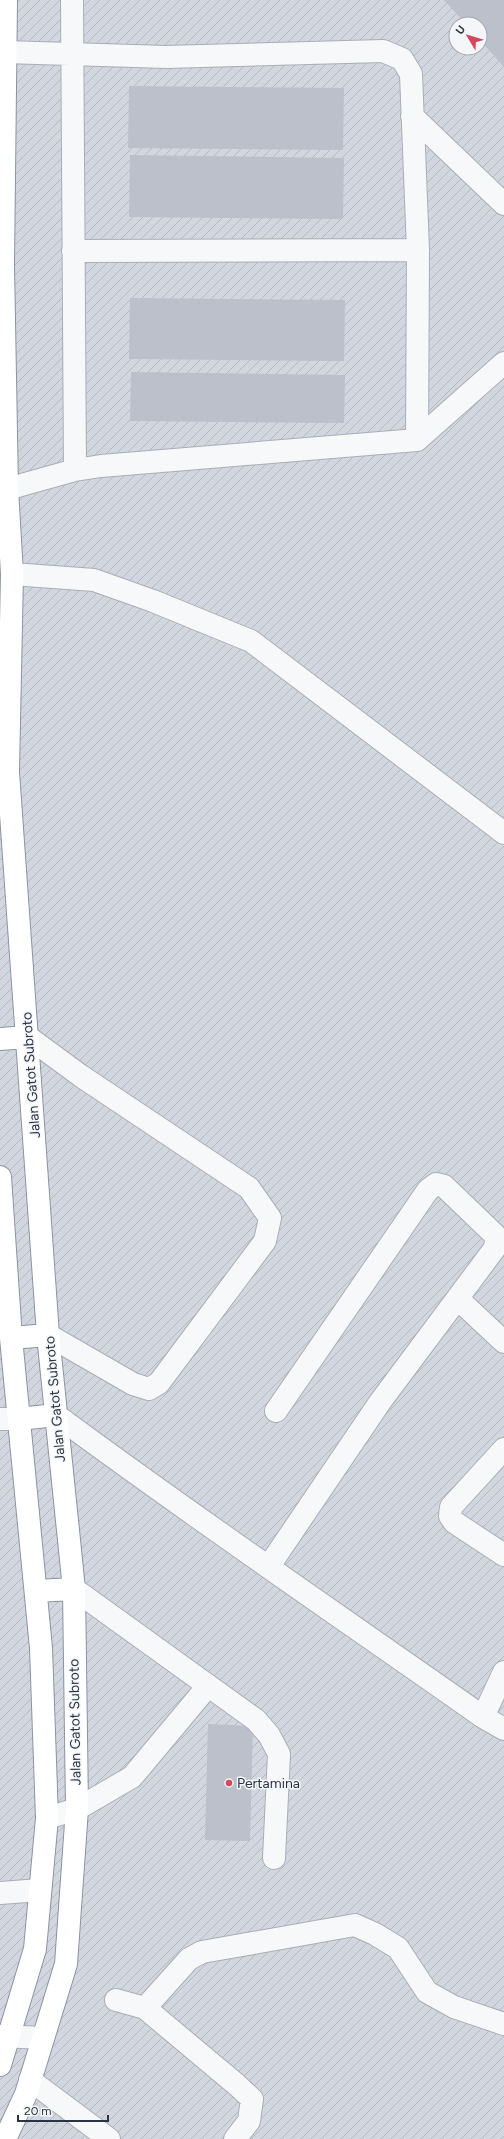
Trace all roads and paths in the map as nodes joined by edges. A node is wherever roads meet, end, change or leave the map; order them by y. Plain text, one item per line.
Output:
1 (6, 0) edge
2 (72, 0) edge
3 (5, 52) junction
4 (71, 55) junction
5 (412, 116) junction
6 (504, 204) edge
7 (418, 250) junction
8 (73, 251) junction
9 (504, 363) edge
10 (417, 440) junction
11 (75, 470) junction
12 (7, 489) junction
13 (6, 574) edge
14 (504, 833) edge
15 (28, 1037) junction
16 (0, 1039) edge
17 (0, 1177) edge
18 (458, 1300) junction
19 (48, 1335) junction
20 (11, 1338) junction
21 (504, 1342) edge
22 (276, 1411) dead end
23 (56, 1416) junction
24 (9, 1419) edge
25 (504, 1449) edge
26 (504, 1555) edge
27 (269, 1566) junction
28 (74, 1589) junction
29 (36, 1592) junction
30 (504, 1672) edge
31 (208, 1686) junction
32 (483, 1717) junction
33 (504, 1729) edge
34 (77, 1809) junction
35 (48, 1818) junction
36 (274, 1858) dead end
37 (40, 1890) junction
38 (0, 1893) edge
39 (116, 2000) dead end
40 (145, 2008) junction
41 (504, 2024) edge
42 (4, 2037) edge
43 (43, 2038) junction
44 (0, 2065) edge
45 (30, 2080) junction
46 (5, 2139) edge
47 (110, 2139) edge
48 (235, 2139) edge

1 - 3 highway, Jalan Gatot Subroto
2 - 4 lane
3 - 4 lane
3 - 12 highway, Jalan Gatot Subroto
4 - 5 lane
4 - 8 lane
5 - 6 lane
5 - 7 lane
7 - 8 lane
7 - 10 lane
8 - 11 lane
9 - 10 lane
10 - 11 lane
11 - 12 lane
12 - 13 highway, Jalan Gatot Subroto
13 - 14 lane
13 - 15 highway, Jalan Gatot Subroto
15 - 16 highway
15 - 19 highway, Jalan Gatot Subroto
15 - 19 lane
17 - 20 highway
18 - 21 lane
18 - 22 lane
18 - 27 lane
19 - 20 highway
19 - 23 highway, Jalan Gatot Subroto
20 - 24 highway
23 - 24 highway
23 - 27 lane
23 - 28 highway, Jalan Gatot Subroto
24 - 29 highway
25 - 26 lane
27 - 32 lane
28 - 29 highway
28 - 31 lane
28 - 34 highway, Jalan Gatot Subroto
29 - 35 highway
30 - 32 lane
31 - 34 lane
31 - 36 lane
32 - 33 lane
34 - 35 lane
34 - 43 highway, Jalan Gatot Subroto
35 - 37 highway
37 - 38 lane
37 - 42 highway
39 - 40 lane
40 - 41 lane
40 - 48 lane
42 - 43 lane
42 - 44 highway
43 - 45 highway, Jalan Gatot Subroto
45 - 46 highway, Jalan Gatot Subroto
45 - 47 lane

